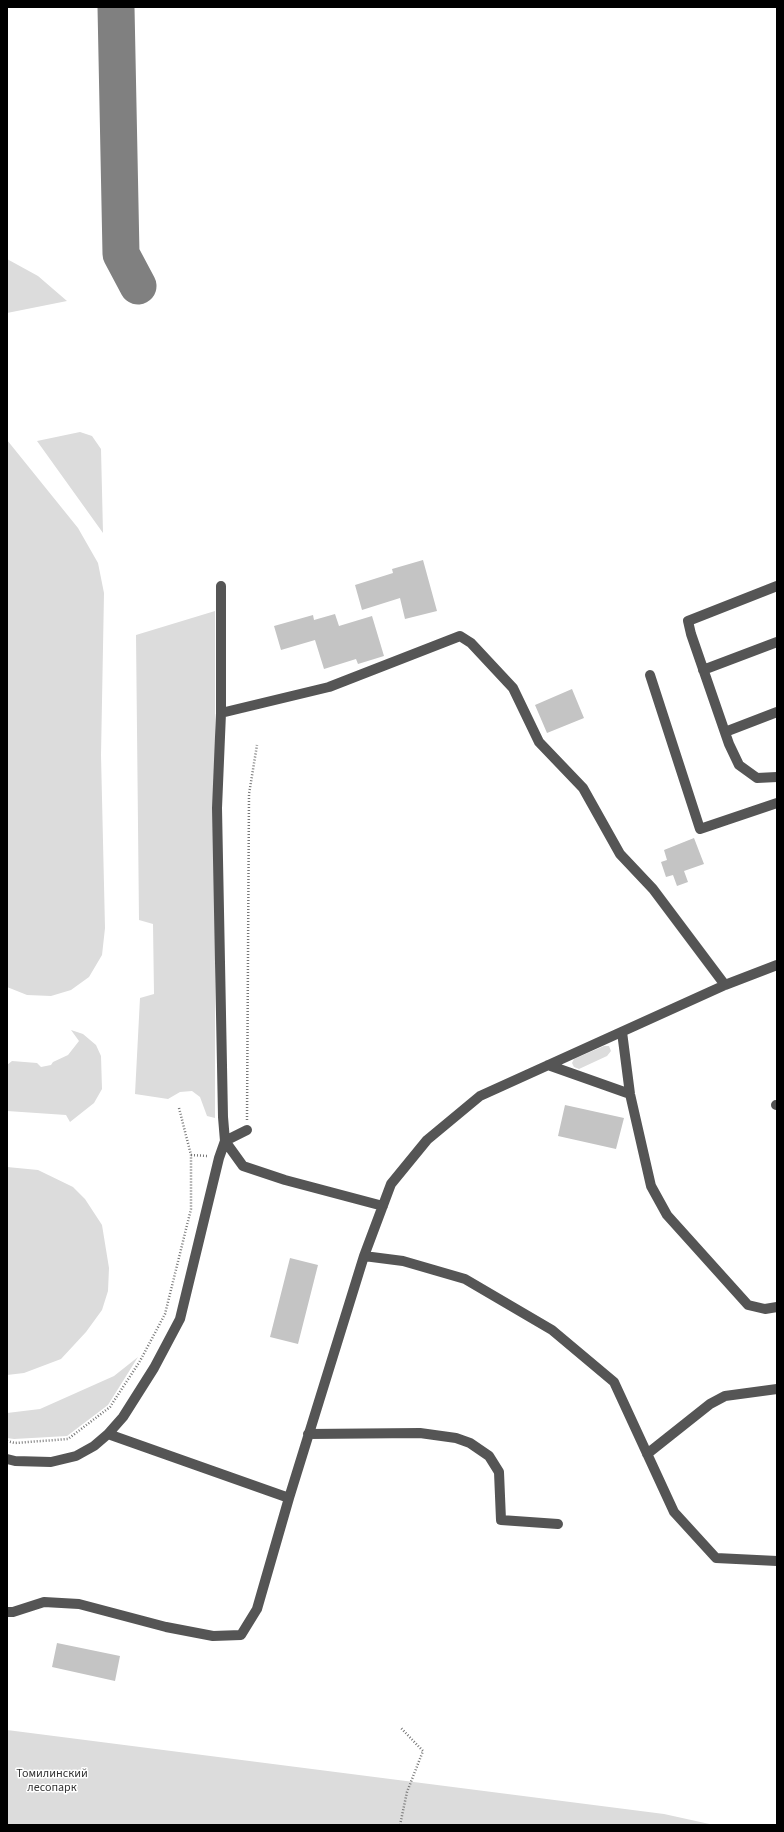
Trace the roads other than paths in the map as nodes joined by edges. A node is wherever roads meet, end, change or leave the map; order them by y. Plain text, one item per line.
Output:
1 (221, 586) dead end
2 (777, 586) edge
3 (777, 642) edge
4 (703, 670) junction
5 (650, 675) dead end
6 (777, 712) edge
7 (221, 713) junction
8 (725, 732) junction
9 (777, 777) edge
10 (777, 802) edge
11 (777, 965) edge
12 (725, 985) junction
13 (622, 1032) junction
14 (548, 1065) junction
15 (630, 1094) junction
16 (247, 1130) road end
17 (225, 1141) junction
18 (383, 1206) junction
19 (364, 1256) junction
20 (777, 1307) edge
21 (777, 1389) edge
22 (108, 1434) junction
23 (308, 1434) junction
24 (647, 1454) junction
25 (7, 1459) edge
26 (289, 1498) junction
27 (558, 1524) dead end
28 (777, 1561) edge
29 (7, 1612) edge

1 - 7 lane
2 - 4 lane
3 - 4 lane
4 - 8 lane
5 - 10 lane
6 - 8 lane
7 - 12 lane
7 - 17 lane
8 - 9 lane
11 - 12 lane
12 - 13 lane
13 - 14 lane
13 - 15 lane
14 - 15 lane
14 - 18 lane
15 - 20 lane
16 - 17 lane
17 - 18 lane
17 - 22 lane
18 - 19 lane
19 - 23 lane
19 - 24 lane
21 - 24 lane
22 - 25 lane
22 - 26 lane
23 - 26 lane
23 - 27 lane
24 - 28 lane
26 - 29 lane

